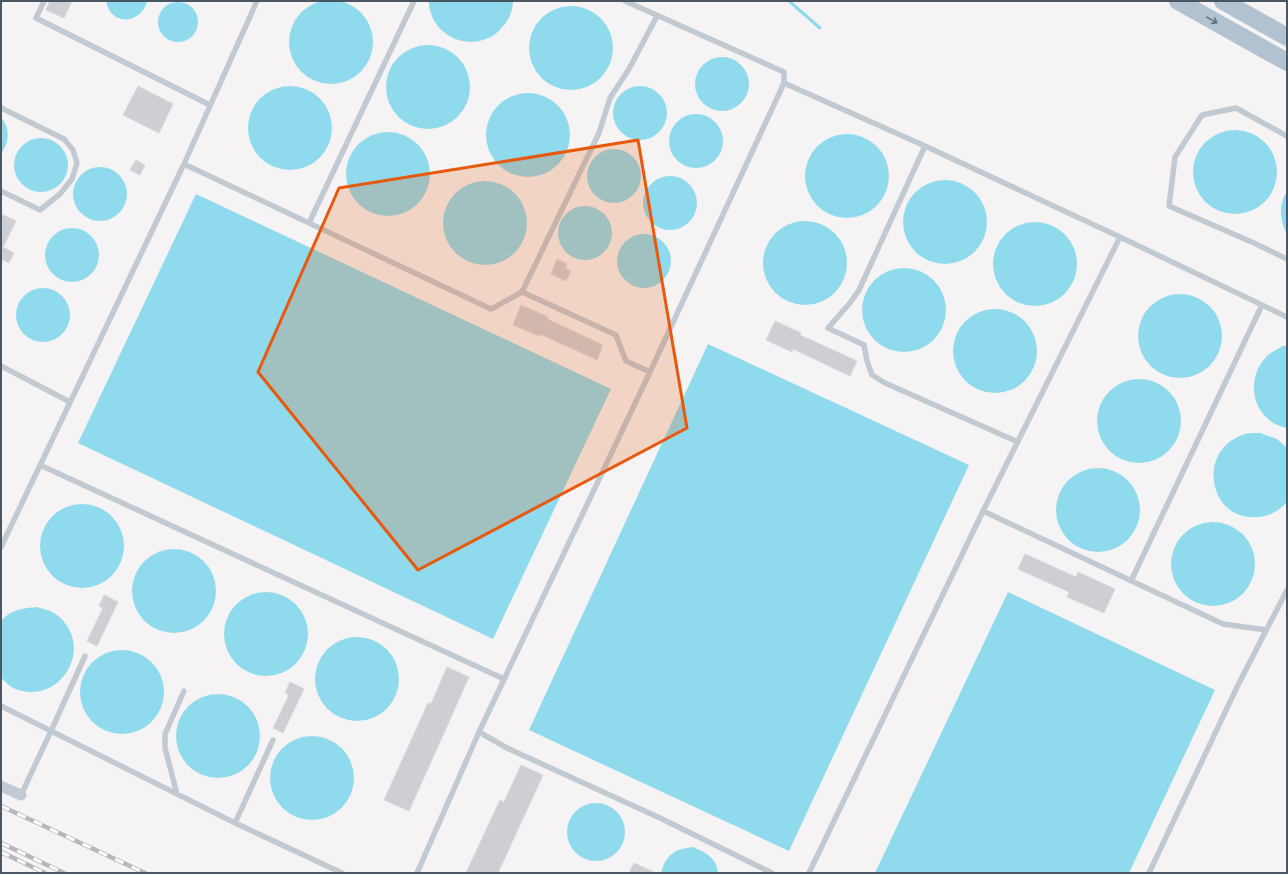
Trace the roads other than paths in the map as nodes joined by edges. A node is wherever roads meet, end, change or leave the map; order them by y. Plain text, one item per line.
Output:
1 (44, 1) edge
2 (257, 1) edge
3 (414, 1) edge
4 (625, 1) edge
5 (1178, 1) edge
6 (1224, 1) edge
7 (657, 16) junction
8 (1287, 37) edge
9 (1287, 62) edge
10 (784, 83) junction
11 (210, 105) junction
12 (1, 108) edge
13 (1287, 136) edge
14 (925, 146) junction
15 (184, 164) junction
16 (1, 191) edge
17 (309, 223) junction
18 (1120, 237) junction
19 (1287, 259) edge
20 (522, 292) junction
21 (1262, 305) junction
22 (1287, 317) edge
23 (1, 366) edge
24 (650, 372) junction
25 (70, 402) junction
26 (1018, 442) junction
27 (40, 465) junction
28 (983, 511) junction
29 (1, 547) edge
30 (1131, 581) junction
31 (1287, 590) edge
32 (1266, 630) junction
33 (85, 656) dead end
34 (504, 680) junction
35 (184, 691) dead end
36 (1, 706) edge
37 (52, 731) junction
38 (479, 732) junction
39 (273, 740) dead end
40 (1, 786) edge
41 (177, 794) junction
42 (21, 795) joint
43 (234, 823) junction
44 (342, 873) edge
45 (417, 873) edge
46 (772, 873) edge
47 (809, 873) edge
48 (1149, 873) edge

1 - 11 lane
2 - 11 lane
3 - 17 lane
4 - 7 lane
5 -> 9 main road
6 - 8 main road
7 - 10 lane
7 - 20 lane
10 - 14 lane
10 - 24 lane
11 - 15 lane
12 - 16 lane
13 - 19 lane
14 - 18 lane
14 - 26 lane
15 - 17 lane
15 - 25 lane
17 - 20 lane
18 - 21 lane
18 - 26 lane
20 - 24 lane
21 - 22 lane
21 - 30 lane
23 - 25 lane
24 - 34 lane
25 - 27 lane
26 - 28 lane
27 - 29 lane
27 - 34 lane
28 - 30 lane
28 - 47 lane
30 - 32 lane
31 - 32 lane
32 - 48 lane
33 - 37 lane
34 - 38 lane
35 - 41 lane
36 - 37 lane
37 - 41 lane
37 - 42 lane
38 - 45 lane
38 - 46 lane
39 - 43 lane
40 - 42 street
41 - 43 lane
43 - 44 lane

